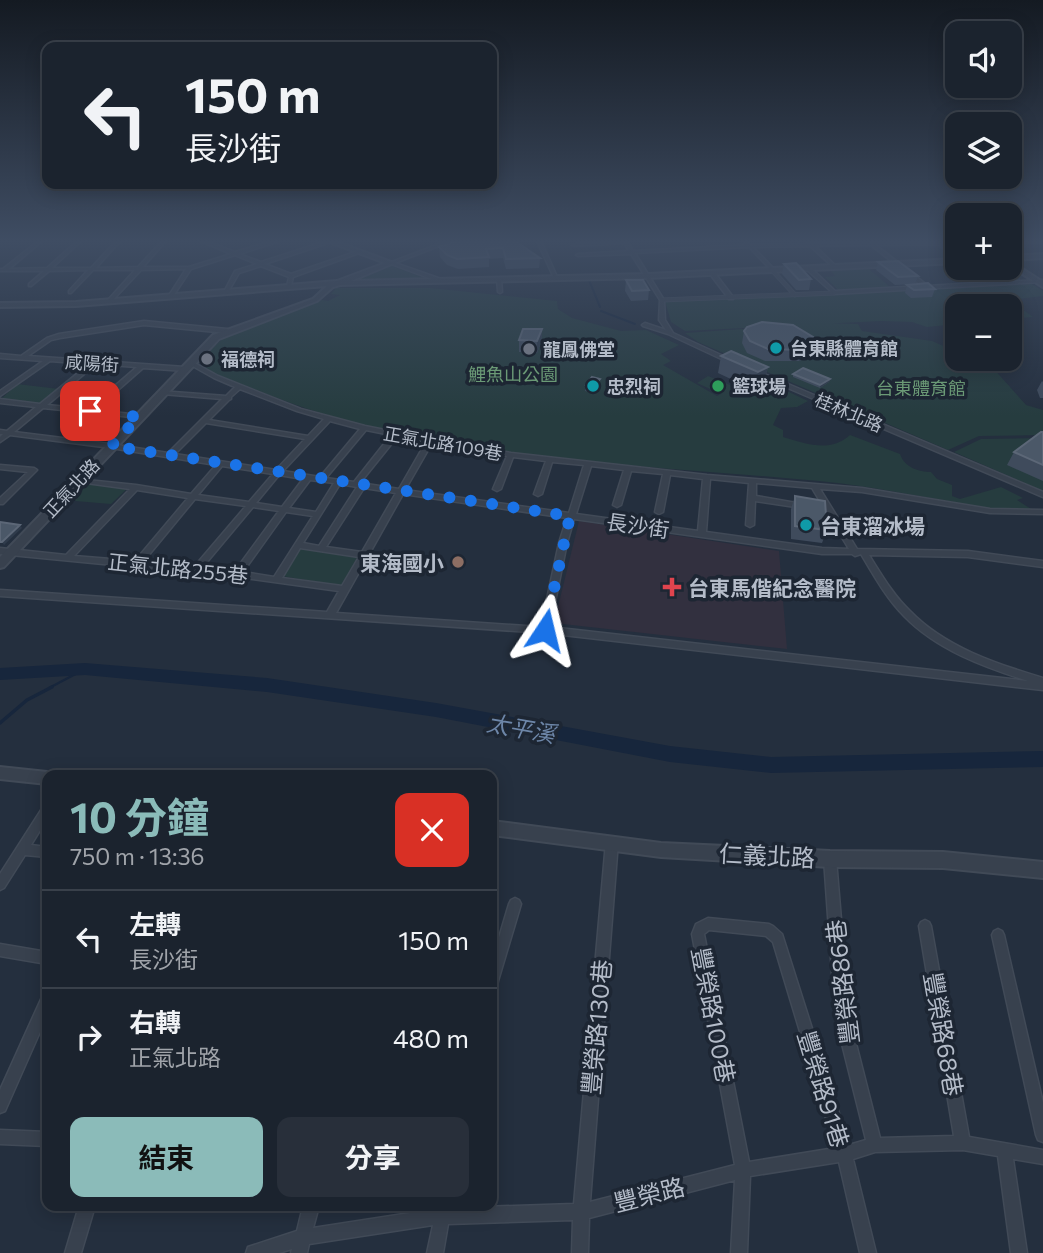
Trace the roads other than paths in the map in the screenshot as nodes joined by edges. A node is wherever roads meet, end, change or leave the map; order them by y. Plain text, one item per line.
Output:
1 (133, 299) edge
2 (316, 299) edge
3 (680, 299) edge
4 (662, 300) joint
5 (110, 301) joint
6 (0, 305) edge
7 (645, 325) dead end
8 (227, 331) junction
9 (671, 334) junction
10 (0, 356) edge
11 (23, 357) junction
12 (49, 359) junction
13 (94, 363) junction
14 (739, 365) edge
15 (142, 366) junction
16 (188, 366) junction
17 (750, 370) edge
18 (239, 386) junction
19 (162, 392) junction
20 (0, 394) edge
21 (229, 398) junction
22 (0, 401) edge
23 (41, 406) junction
24 (90, 411) junction
25 (139, 417) junction
26 (328, 419) junction
27 (205, 421) junction
28 (364, 428) junction
29 (4, 433) edge
30 (395, 435) junction
31 (308, 438) junction
32 (0, 440) edge
33 (430, 441) junction
34 (111, 446) junction
35 (170, 455) junction
36 (511, 455) junction
37 (550, 459) junction
38 (222, 463) junction
39 (588, 463) junction
40 (0, 467) edge
41 (628, 468) junction
42 (278, 472) junction
43 (667, 472) junction
44 (308, 477) junction
45 (707, 477) junction
46 (322, 479) junction
47 (79, 480) junction
48 (752, 480) junction
49 (338, 482) junction
50 (359, 485) junction
51 (814, 485) junction
52 (136, 487) junction
53 (497, 489) dead end
54 (401, 492) junction
55 (194, 494) junction
56 (538, 494) dead end
57 (1043, 495) edge
58 (751, 498) junction
59 (0, 502) edge
60 (253, 503) junction
61 (617, 505) dead end
62 (285, 508) junction
63 (828, 510) junction
64 (659, 512) dead end
65 (1043, 512) edge
66 (317, 514) junction
67 (570, 516) junction
68 (750, 524) dead end
69 (702, 534) junction
70 (298, 545) junction
71 (321, 549) junction
72 (859, 553) junction
73 (363, 555) junction
74 (5, 556) edge
75 (68, 557) junction
76 (137, 564) junction
77 (1043, 564) edge
78 (196, 570) junction
79 (237, 574) junction
80 (277, 579) junction
81 (344, 589) junction
82 (0, 593) edge
83 (330, 615) junction
84 (545, 630) junction
85 (1043, 684) edge
86 (0, 773) edge
87 (42, 777) edge
88 (42, 818) edge
89 (497, 829) edge
90 (612, 842) junction
91 (22, 849) junction
92 (42, 851) edge
93 (830, 859) junction
94 (1043, 870) edge
95 (0, 884) edge
96 (515, 904) dead end
97 (925, 926) dead end
98 (769, 930) joint
99 (998, 935) dead end
100 (0, 950) edge
101 (42, 957) edge
102 (497, 964) edge
103 (42, 1013) edge
104 (0, 1106) edge
105 (1043, 1135) edge
106 (0, 1137) edge
107 (42, 1139) edge
108 (963, 1143) junction
109 (875, 1145) junction
110 (1004, 1150) junction
111 (844, 1154) junction
112 (1043, 1157) edge
113 (743, 1170) junction
114 (86, 1211) edge
115 (310, 1211) edge
116 (443, 1211) edge
117 (581, 1212) junction
118 (302, 1245) edge
119 (73, 1253) edge
120 (254, 1253) edge
121 (435, 1253) edge
122 (580, 1253) edge
123 (739, 1253) edge
124 (869, 1253) edge
125 (1019, 1253) edge

1 - 5 street
2 - 8 street, 正氣北路
3 - 4 street
4 - 9 street
5 - 6 street
7 - 9 street
8 - 11 street
8 - 16 street, 正氣北路
9 - 14 street
10 - 11 street, 咸陽街
11 - 12 street, 咸陽街
12 - 13 street, 咸陽街
12 - 20 street
13 - 15 street, 咸陽街
13 - 23 street
15 - 16 street, 咸陽街
15 - 24 street
16 - 18 street, 正氣北路109巷
16 - 19 street, 正氣北路
17 - 57 street, 桂林北路
18 - 21 street
18 - 26 street, 正氣北路109巷
19 - 21 street
19 - 25 street, 正氣北路
21 - 27 street
22 - 23 street
23 - 24 street
23 - 29 street
24 - 25 street
25 - 34 street, 正氣北路
26 - 28 street, 正氣北路109巷
26 - 31 street
27 - 31 street
27 - 35 street
28 - 30 street, 正氣北路109巷
28 - 46 street
29 - 32 street
29 - 34 street, 長沙街
30 - 33 street, 正氣北路109巷
30 - 50 street
31 - 42 street
33 - 36 street, 正氣北路109巷
33 - 54 street
34 - 35 street, 長沙街
34 - 47 street, 正氣北路
35 - 38 street, 長沙街
36 - 37 street, 正氣北路109巷
36 - 53 street
37 - 39 street, 正氣北路109巷
37 - 56 street
38 - 42 street, 長沙街
38 - 55 street
39 - 41 street, 正氣北路109巷
39 - 67 street
40 - 59 street
41 - 43 street, 正氣北路109巷
41 - 61 street
42 - 44 street, 長沙街
42 - 60 street
43 - 45 street, 正氣北路109巷
43 - 64 street
44 - 46 street, 長沙街
44 - 62 street
45 - 48 street, 正氣北路109巷
45 - 69 street
46 - 49 street, 長沙街
47 - 52 street
47 - 74 street, 正氣北路
48 - 51 street, 正氣北路109巷
48 - 58 street
49 - 50 street, 長沙街
49 - 66 street
50 - 54 street, 長沙街
50 - 71 street
51 - 63 street
51 - 65 street, 正氣北路109巷
52 - 55 street
52 - 75 street
54 - 67 street, 長沙街
54 - 73 street
55 - 60 street
55 - 76 street
58 - 63 street
58 - 68 street
60 - 62 street
60 - 78 street
62 - 66 street
62 - 79 street
63 - 72 street
66 - 70 street
67 - 69 street, 長沙街
67 - 84 street
69 - 72 street, 長沙街
70 - 71 street
70 - 80 street
71 - 73 street
72 - 77 street, 長沙街
72 - 85 street
73 - 81 street
74 - 75 street, 正氣北路255巷
75 - 76 street, 正氣北路255巷
76 - 78 street, 正氣北路255巷
78 - 79 street, 正氣北路255巷
79 - 80 street, 正氣北路255巷
80 - 81 street, 正氣北路255巷
81 - 83 street
82 - 83 street
83 - 84 street
84 - 85 street
86 - 87 street
88 - 91 street
89 - 90 street, 仁義北路
90 - 93 street, 仁義北路
90 - 117 street, 豐榮路130巷
91 - 92 street
91 - 95 street
93 - 94 street, 仁義北路
93 - 109 street, 豐榮路86巷
96 - 102 street
97 - 108 street, 豐榮路68巷
98 - 111 street, 豐榮路91巷
98 - 113 street, 豐榮路100巷
99 - 105 street
100 - 101 street
103 - 104 street
106 - 107 street
108 - 109 street, 豐榮路
108 - 110 street, 豐榮路
109 - 111 street, 豐榮路
110 - 112 street, 豐榮路
110 - 125 street
111 - 113 street, 豐榮路
111 - 124 street, 豐榮路91巷
113 - 117 street, 豐榮路
113 - 123 street
114 - 119 street
115 - 118 street
116 - 117 street, 豐榮路
116 - 118 street, 豐榮路
116 - 121 street
117 - 122 street, 豐榮路130巷
118 - 120 street, 豐榮路

